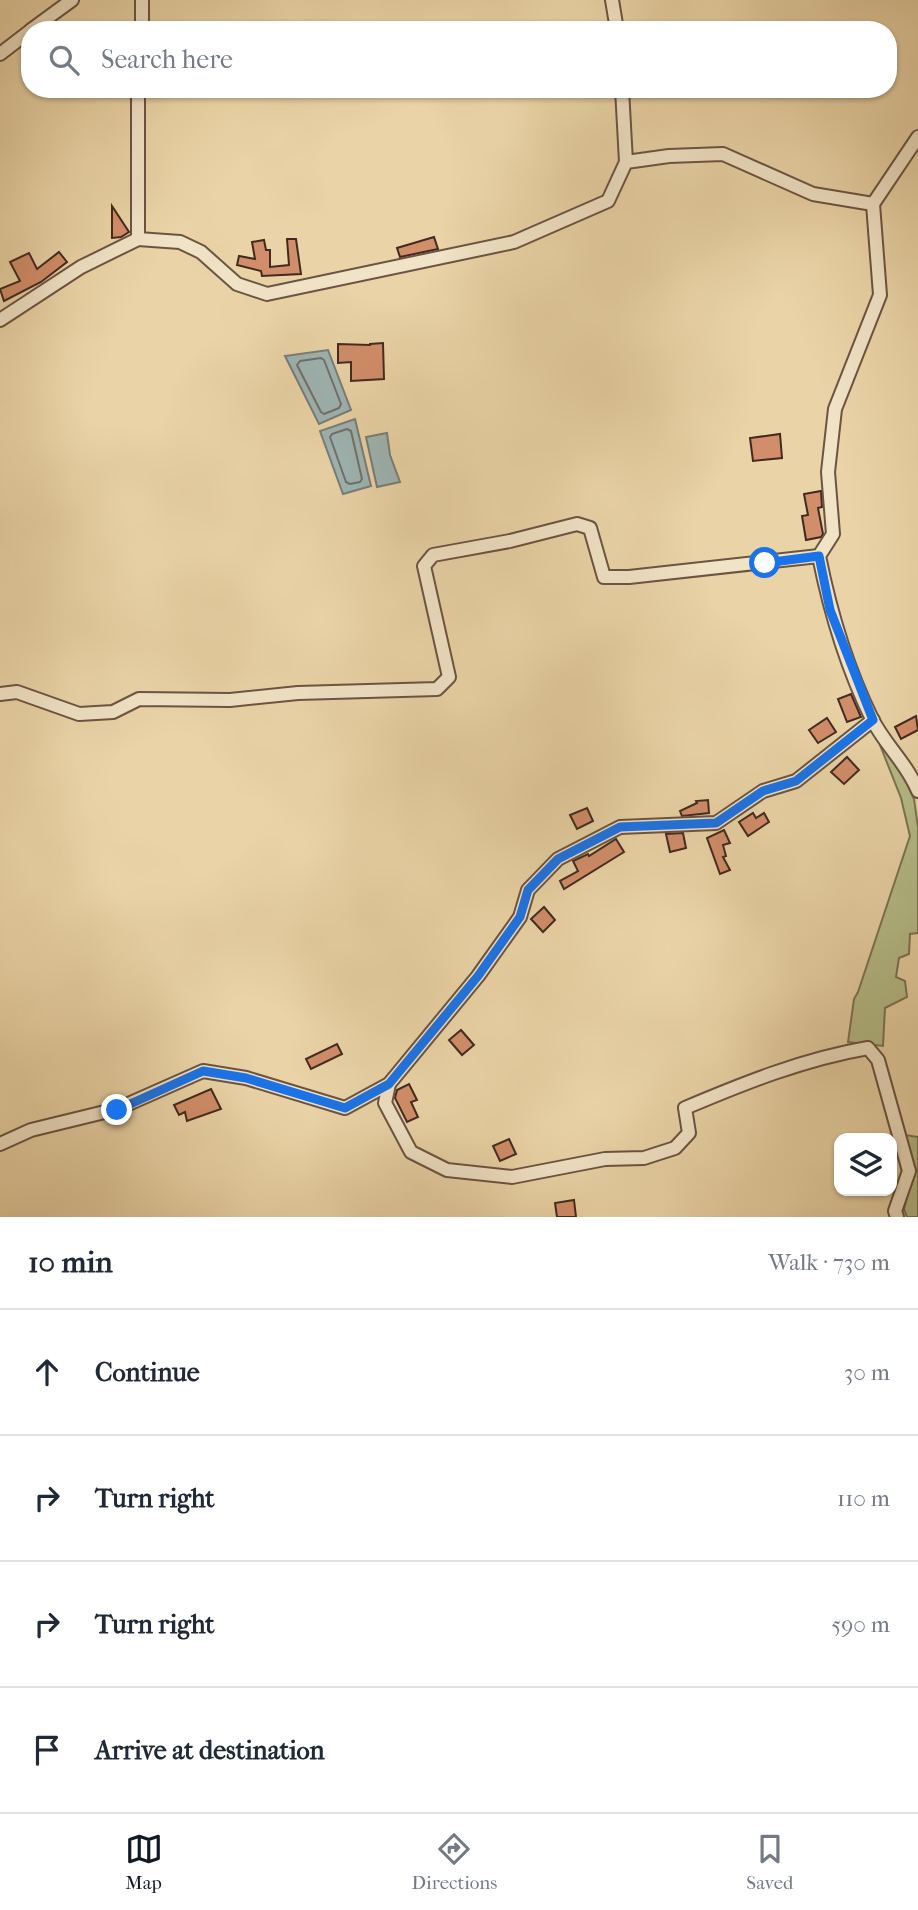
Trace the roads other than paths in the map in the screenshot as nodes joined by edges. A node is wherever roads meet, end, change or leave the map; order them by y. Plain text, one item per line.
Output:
1 (72, 0) edge
2 (142, 0) edge
3 (612, 0) edge
4 (43, 21) edge
5 (142, 21) edge
6 (616, 21) edge
7 (21, 38) edge
8 (0, 54) edge
9 (138, 98) edge
10 (622, 98) edge
11 (918, 137) edge
12 (626, 162) junction
13 (873, 204) junction
14 (138, 239) junction
15 (0, 320) edge
16 (819, 556) junction
17 (0, 694) edge
18 (873, 720) junction
19 (918, 791) edge
20 (389, 1084) junction
21 (0, 1144) edge
22 (897, 1217) edge

1 - 4 street
2 - 5 street
3 - 6 street
7 - 8 street
9 - 14 street
10 - 12 street
11 - 13 street
12 - 13 street
12 - 14 street
13 - 16 street
14 - 15 street
16 - 17 street
16 - 18 street
18 - 19 street
18 - 20 street
20 - 21 street
20 - 22 street

